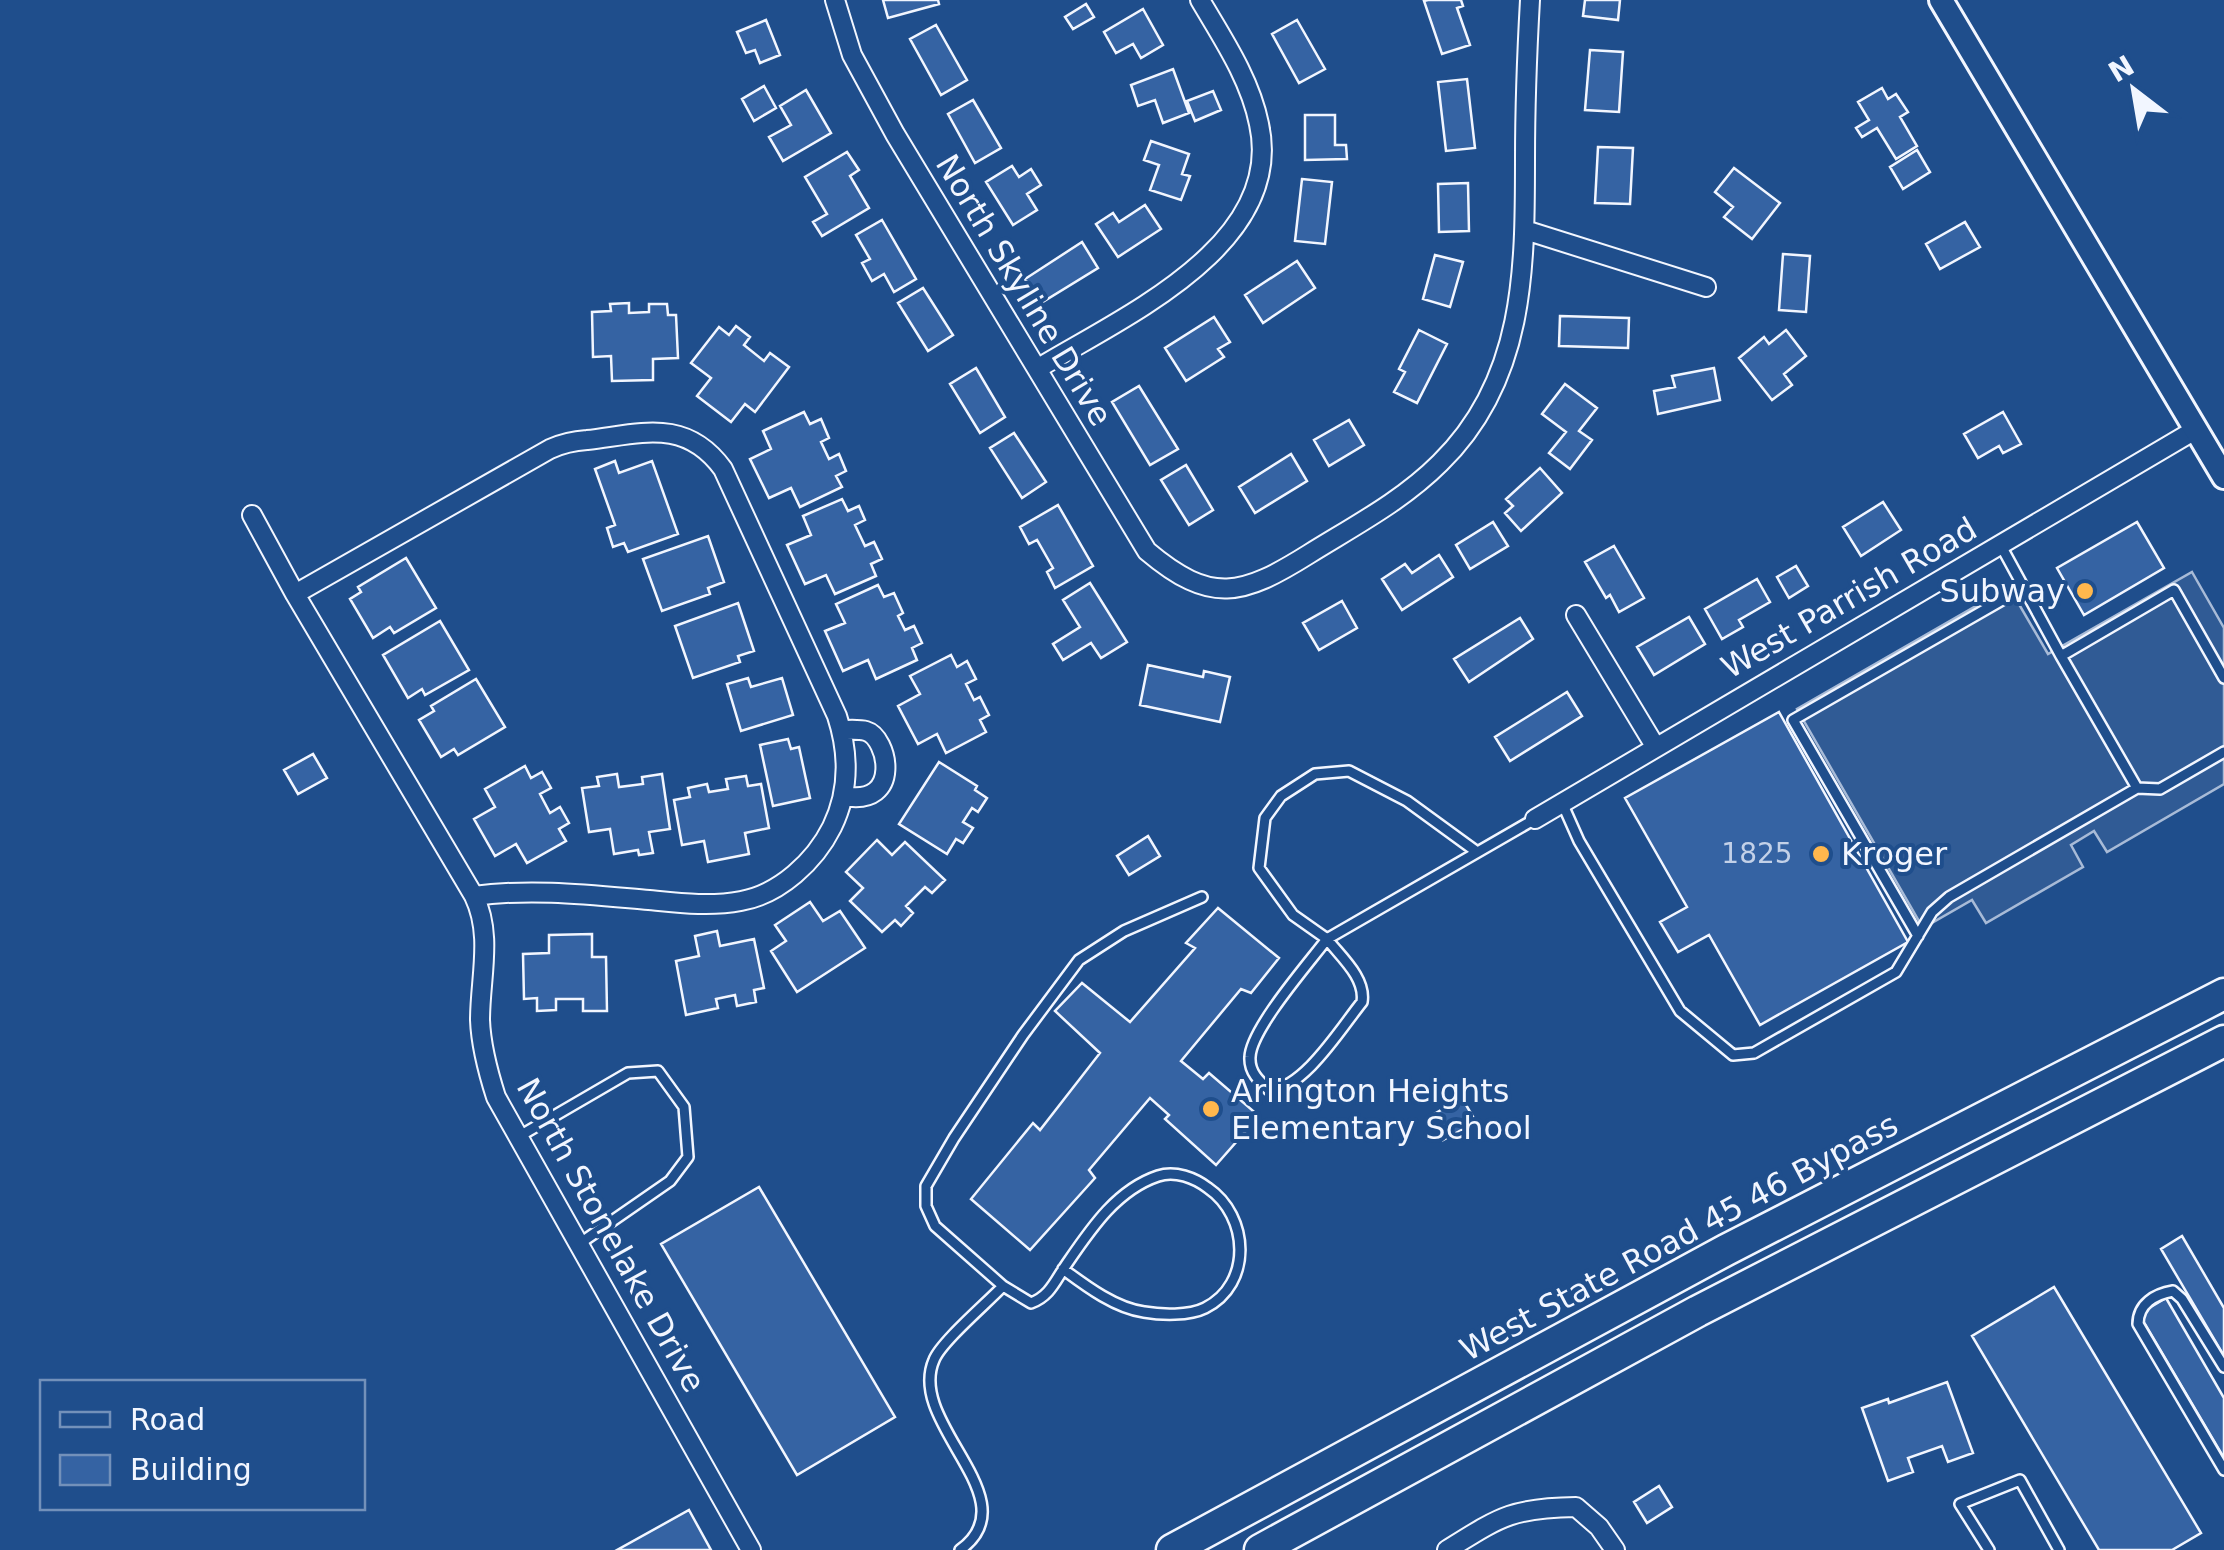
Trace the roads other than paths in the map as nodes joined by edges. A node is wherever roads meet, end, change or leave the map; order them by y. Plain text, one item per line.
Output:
1 (834, 0) edge
2 (1200, 0) edge
3 (1530, 0) edge
4 (1941, 0) edge
5 (1525, 230) junction
6 (1706, 287) dead end
7 (1038, 368) junction
8 (2195, 430) junction
9 (2224, 477) edge
10 (252, 515) dead end
11 (2000, 544) junction
12 (2023, 588) junction
13 (295, 594) junction
14 (1576, 615) dead end
15 (2062, 656) junction
16 (2224, 678) edge
17 (842, 730) junction
18 (1654, 746) junction
19 (2224, 752) edge
20 (2137, 788) junction
21 (844, 796) junction
22 (1563, 805) junction
23 (1535, 819) joint
24 (1477, 852) junction
25 (474, 896) junction
26 (1202, 897) dead end
27 (1918, 936) junction
28 (1327, 939) junction
29 (2224, 994) edge
30 (2224, 1041) edge
31 (518, 1137) junction
32 (579, 1244) junction
33 (1063, 1269) junction
34 (1002, 1286) junction
35 (2224, 1367) edge
36 (1433, 1407) junction
37 (2224, 1470) edge
38 (1396, 1476) junction
39 (751, 1550) edge
40 (960, 1550) edge
41 (1172, 1550) edge
42 (1260, 1550) edge
43 (1447, 1550) edge
44 (1615, 1550) edge
45 (1988, 1550) edge
46 (2059, 1550) edge

1 - 7 street, North Skyline Drive
2 - 7 street
3 - 5 street
4 - 8 street
5 - 6 street
5 - 7 street, North Skyline Drive
8 - 9 street
8 - 11 street, West Parrish Road
10 - 13 street, North Stonelake Drive
11 - 12 lane
11 - 18 street, West Parrish Road
12 - 15 lane
12 - 27 lane
13 - 17 street
13 - 25 street, North Stonelake Drive
14 - 18 street
15 - 16 lane
15 - 20 lane
17 - 21 street
17 - 21 street
18 - 22 street, West Parrish Road
19 - 20 lane
20 - 27 lane
21 - 25 street
22 - 23 street, West Parrish Road
22 - 27 lane
23 - 24 lane
24 - 28 lane
24 - 28 lane
25 - 31 street, North Stonelake Drive
26 - 34 lane
28 - 28 lane
29 - 36 highway, West State Road 45 46 Bypass
30 - 38 highway
31 - 32 street, North Stonelake Drive
31 - 32 lane
32 - 39 street, North Stonelake Drive
33 - 33 lane
33 - 34 lane
34 - 40 lane
35 - 37 lane
36 - 38 highway
36 - 41 highway, West State Road 45 46 Bypass
38 - 42 highway
43 - 44 street
45 - 46 lane

